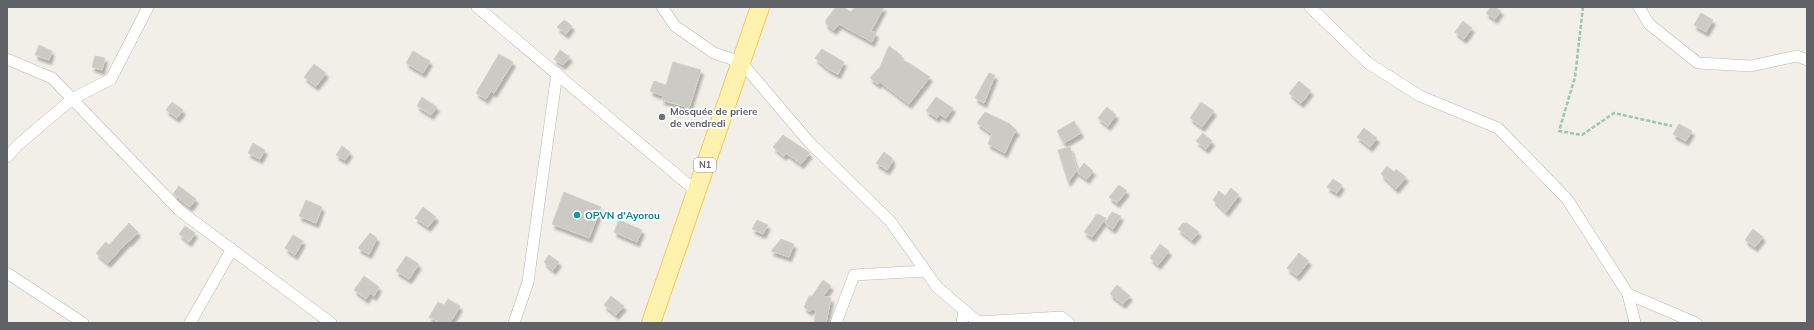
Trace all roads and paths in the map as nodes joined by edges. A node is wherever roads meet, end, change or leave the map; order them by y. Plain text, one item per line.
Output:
1 (148, 7) edge
2 (477, 7) edge
3 (662, 7) edge
4 (760, 7) edge
5 (1310, 7) edge
6 (1583, 7) edge
7 (1639, 7) edge
8 (7, 59) edge
9 (1807, 60) edge
10 (741, 62) junction
11 (557, 73) junction
12 (72, 99) junction
13 (1672, 126) dead end
14 (7, 157) edge
15 (696, 191) junction
16 (232, 249) junction
17 (925, 271) junction
18 (7, 273) edge
19 (1628, 294) junction
20 (964, 310) junction
21 (83, 323) edge
22 (190, 323) edge
23 (331, 323) edge
24 (514, 323) edge
25 (651, 323) edge
26 (836, 323) edge
27 (962, 323) edge
28 (1069, 323) edge
29 (1635, 323) edge
30 (1696, 323) edge

1 - 12 street
2 - 11 street
3 - 10 street
4 - 10 main road, N1
5 - 19 street
6 - 13 path
7 - 9 street
8 - 12 street
10 - 15 main road, N1
10 - 17 street
11 - 15 street
11 - 24 street
12 - 14 street
12 - 16 street
15 - 25 main road, N1
16 - 22 street
16 - 23 street
17 - 20 street
17 - 26 street
18 - 21 street
19 - 29 street
19 - 30 street
20 - 27 street
20 - 28 street

